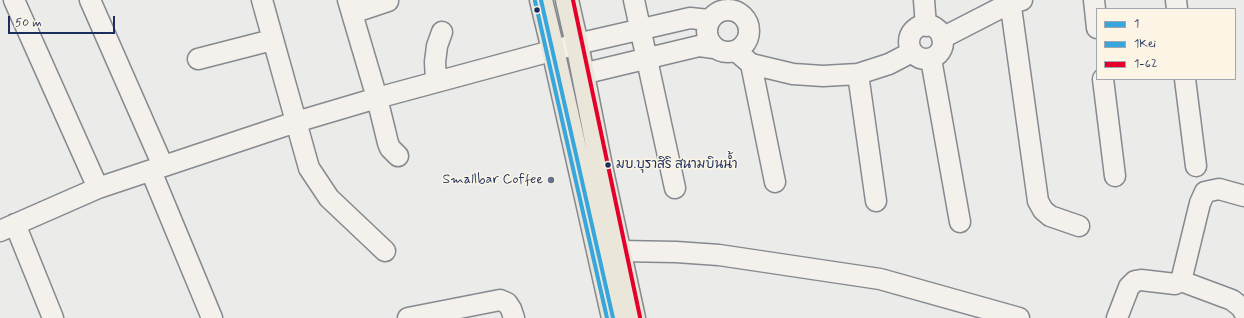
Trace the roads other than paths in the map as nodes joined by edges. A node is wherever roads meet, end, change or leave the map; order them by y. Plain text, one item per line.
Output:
1 (14, 0) edge
2 (90, 0) edge
3 (262, 0) edge
4 (541, 0) edge
5 (567, 0) edge
6 (634, 0) edge
7 (924, 0) edge
8 (1094, 0) edge
9 (388, 1) edge
10 (1014, 1) edge
11 (350, 6) edge
12 (720, 10) edge
13 (1096, 19) edge
14 (926, 26) junction
15 (640, 30) junction
16 (442, 32) dead end
17 (942, 38) junction
18 (272, 40) junction
19 (577, 44) junction
20 (714, 48) junction
21 (553, 50) junction
22 (736, 51) junction
23 (912, 52) junction
24 (198, 59) dead end
25 (647, 59) junction
26 (931, 59) junction
27 (751, 64) junction
28 (582, 74) junction
29 (858, 74) junction
30 (1103, 80) edge
31 (1185, 80) edge
32 (436, 82) junction
33 (377, 98) junction
34 (296, 122) junction
35 (398, 156) dead end
36 (1196, 166) dead end
37 (157, 168) junction
38 (1115, 176) dead end
39 (775, 182) dead end
40 (98, 188) junction
41 (675, 188) dead end
42 (1244, 196) edge
43 (876, 200) dead end
44 (960, 222) dead end
45 (1079, 226) dead end
46 (8, 228) edge
47 (385, 251) dead end
48 (620, 251) junction
49 (1181, 282) junction
50 (1244, 312) edge
51 (53, 318) edge
52 (212, 318) edge
53 (408, 318) edge
54 (514, 318) edge
55 (613, 318) edge
56 (634, 318) edge
57 (1019, 318) edge
58 (1118, 318) edge

1 - 40 street
2 - 37 street
3 - 18 street
4 - 21 main road
5 - 19 main road
6 - 15 street
7 - 14 street
8 - 13 street
9 - 11 street
10 - 17 street
10 - 45 street
11 - 33 street
12 - 15 street
12 - 20 street
12 - 22 street
14 - 17 street
14 - 23 street
15 - 19 street
15 - 25 street
16 - 32 street
17 - 26 street
18 - 24 street
18 - 34 street
19 - 21 street
19 - 28 main road
20 - 22 street
20 - 25 street
21 - 32 street
21 - 55 main road
22 - 27 street
23 - 26 street
23 - 29 street
25 - 28 street
25 - 41 street
26 - 44 street
27 - 29 street
27 - 39 street
28 - 48 main road
29 - 43 street
30 - 38 street
31 - 36 street
32 - 33 street
33 - 34 street
33 - 35 street
34 - 37 street
34 - 47 street
37 - 40 street
37 - 52 street
40 - 46 street
42 - 49 street
46 - 51 street
48 - 56 main road
48 - 57 street
49 - 50 street
49 - 58 street
53 - 54 street

